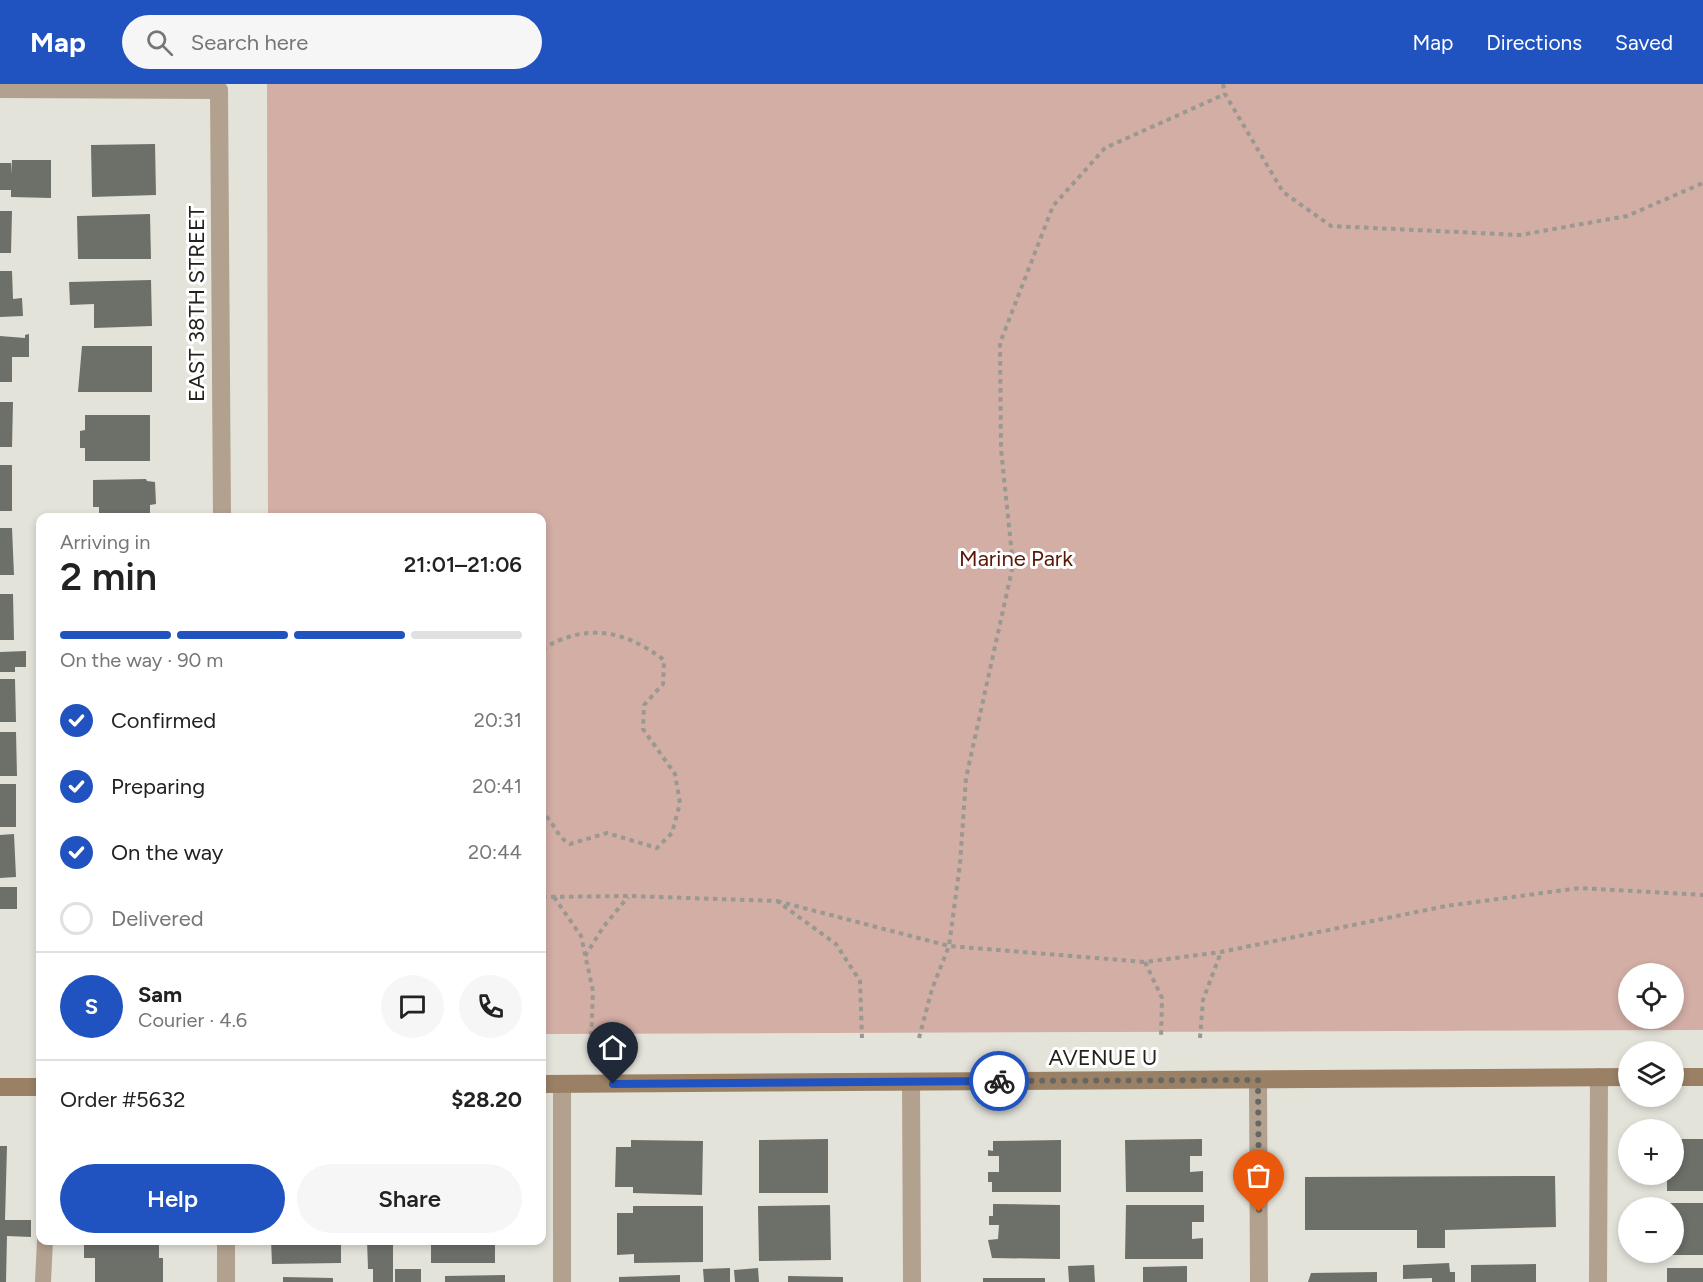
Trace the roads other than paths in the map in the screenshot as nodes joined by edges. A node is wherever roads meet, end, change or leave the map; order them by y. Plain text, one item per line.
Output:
1 (0, 89) edge
2 (222, 513) edge
3 (1599, 1077) junction
4 (1618, 1077) edge
5 (1684, 1077) edge
6 (1703, 1077) edge
7 (1258, 1080) junction
8 (911, 1082) junction
9 (546, 1084) edge
10 (562, 1084) junction
11 (36, 1087) edge
12 (0, 1088) edge
13 (45, 1245) edge
14 (225, 1245) edge
15 (44, 1282) edge
16 (226, 1282) edge
17 (562, 1282) edge
18 (912, 1282) edge
19 (1259, 1282) edge
20 (1598, 1282) edge

1 - 2 street, EAST 38TH STREET
3 - 4 main road, AVENUE U
3 - 7 main road, AVENUE U
3 - 20 street
5 - 6 main road
7 - 8 main road, AVENUE U
7 - 19 street
8 - 10 main road, AVENUE U
8 - 18 street
9 - 10 main road, AVENUE U
10 - 17 street
11 - 12 main road
13 - 15 lane
14 - 16 street

